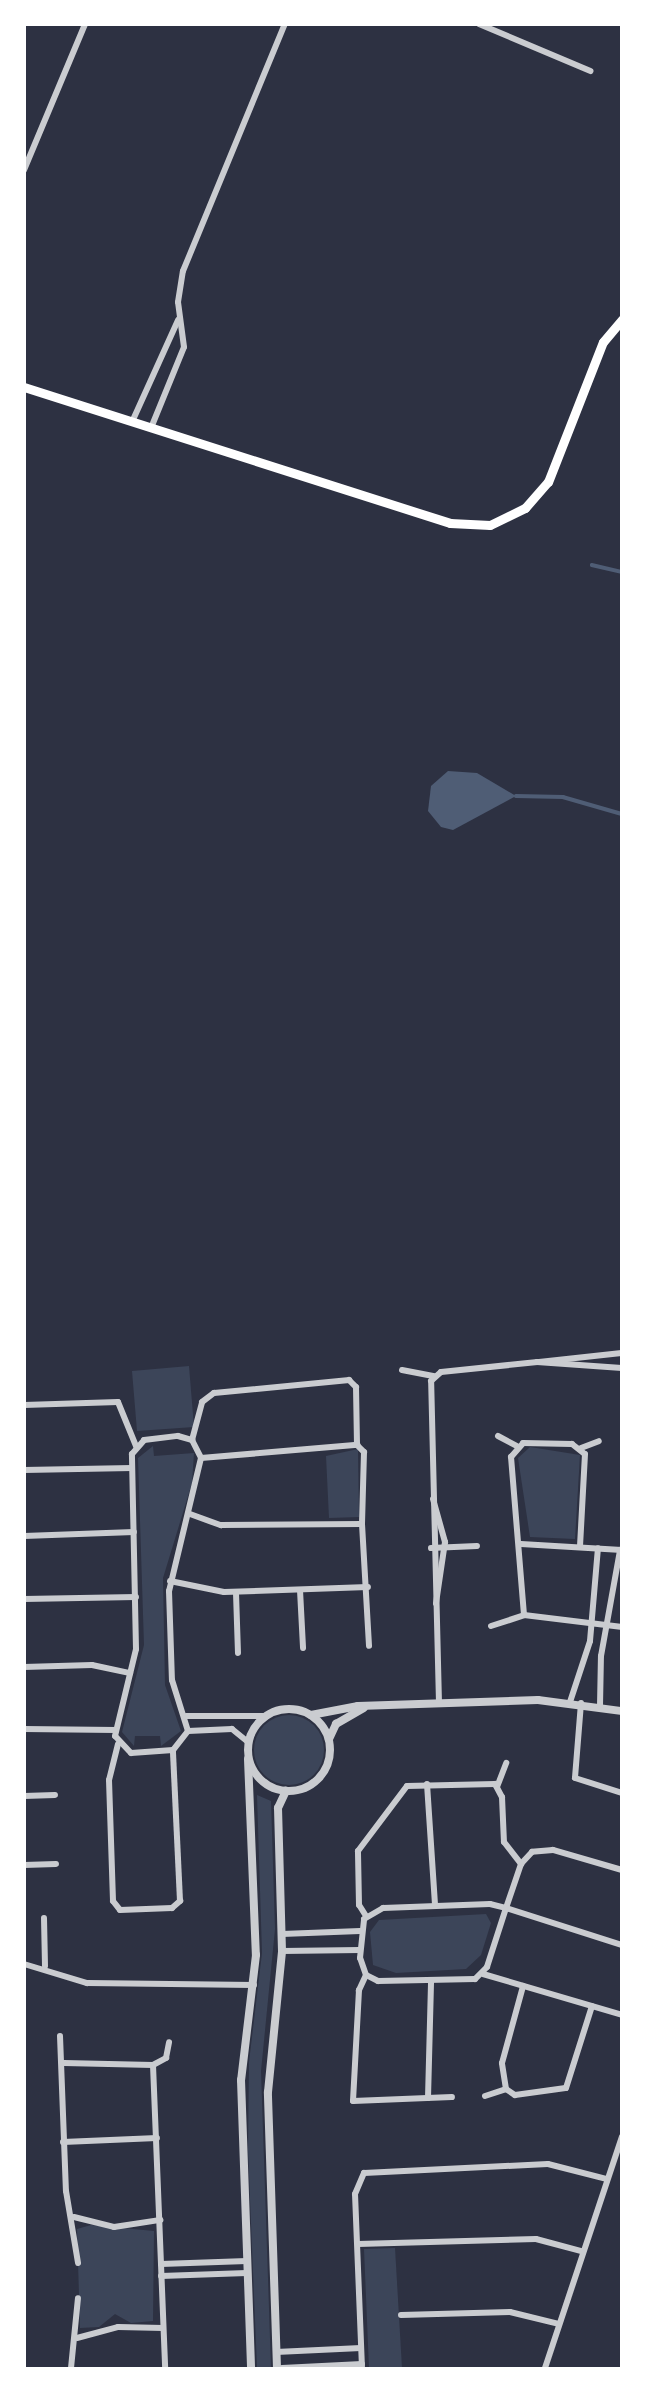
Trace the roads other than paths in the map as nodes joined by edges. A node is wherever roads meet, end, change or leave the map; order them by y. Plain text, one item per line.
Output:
1 (85, 24) edge
2 (285, 24) edge
3 (479, 24) edge
4 (590, 71) dead end
5 (24, 170) edge
6 (621, 319) edge
7 (178, 320) junction
8 (24, 387) edge
9 (132, 422) junction
10 (151, 428) junction
11 (621, 1353) edge
12 (537, 1362) junction
13 (621, 1368) edge
14 (402, 1370) dead end
15 (434, 1376) junction
16 (24, 1405) edge
17 (498, 1436) dead end
18 (192, 1440) junction
19 (599, 1441) dead end
20 (357, 1445) junction
21 (136, 1446) junction
22 (517, 1446) junction
23 (581, 1448) junction
24 (201, 1458) junction
25 (132, 1468) junction
26 (24, 1470) edge
27 (433, 1498) junction
28 (190, 1514) junction
29 (362, 1524) junction
30 (134, 1532) junction
31 (24, 1536) edge
32 (521, 1544) junction
33 (477, 1546) dead end
34 (580, 1546) junction
35 (431, 1548) junction
36 (446, 1548) junction
37 (598, 1548) junction
38 (621, 1550) edge
39 (170, 1581) junction
40 (368, 1587) junction
41 (300, 1590) junction
42 (236, 1593) junction
43 (136, 1597) junction
44 (24, 1599) edge
45 (436, 1603) junction
46 (524, 1615) junction
47 (592, 1621) junction
48 (607, 1623) junction
49 (491, 1626) dead end
50 (621, 1627) edge
51 (369, 1646) dead end
52 (303, 1648) dead end
53 (238, 1653) dead end
54 (24, 1667) edge
55 (130, 1673) junction
56 (570, 1702) junction
57 (439, 1703) junction
58 (581, 1703) junction
59 (370, 1706) junction
60 (600, 1706) junction
61 (621, 1711) edge
62 (311, 1715) junction
63 (186, 1716) junction
64 (265, 1716) junction
65 (24, 1729) edge
66 (116, 1730) junction
67 (188, 1731) junction
68 (329, 1739) junction
69 (248, 1742) junction
70 (118, 1744) junction
71 (173, 1750) junction
72 (248, 1759) junction
73 (506, 1763) dead end
74 (427, 1784) junction
75 (497, 1787) junction
76 (286, 1791) junction
77 (621, 1793) edge
78 (55, 1794) dead end
79 (24, 1796) edge
80 (56, 1864) dead end
81 (521, 1864) junction
82 (24, 1865) edge
83 (621, 1870) edge
84 (435, 1906) junction
85 (506, 1908) junction
86 (366, 1916) junction
87 (44, 1918) dead end
88 (360, 1931) junction
89 (282, 1934) junction
90 (621, 1945) edge
91 (360, 1950) junction
92 (282, 1951) junction
93 (24, 1964) edge
94 (45, 1966) junction
95 (483, 1974) junction
96 (366, 1975) junction
97 (431, 1981) junction
98 (254, 1986) junction
99 (523, 1986) junction
100 (592, 2006) junction
101 (621, 2015) edge
102 (60, 2036) dead end
103 (169, 2042) dead end
104 (64, 2063) junction
105 (153, 2065) junction
106 (506, 2089) junction
107 (485, 2096) dead end
108 (452, 2097) dead end
109 (428, 2098) junction
110 (621, 2136) edge
111 (157, 2138) junction
112 (63, 2141) junction
113 (607, 2179) junction
114 (74, 2217) junction
115 (160, 2220) junction
116 (358, 2244) junction
117 (581, 2251) junction
118 (247, 2261) junction
119 (78, 2263) dead end
120 (161, 2264) junction
121 (247, 2273) junction
122 (161, 2276) junction
123 (78, 2298) dead end
124 (401, 2315) dead end
125 (559, 2324) junction
126 (163, 2328) junction
127 (77, 2338) junction
128 (361, 2348) junction
129 (276, 2352) junction
130 (362, 2366) edge
131 (71, 2368) edge
132 (165, 2368) edge
133 (251, 2368) edge
134 (279, 2368) edge
135 (545, 2368) edge

1 - 5 street
2 - 7 street
3 - 4 street
6 - 10 main road
7 - 9 street
7 - 10 street
8 - 9 main road
9 - 10 main road
11 - 12 street
12 - 13 street
12 - 15 street
14 - 15 street
15 - 27 street
16 - 21 street
17 - 22 street
18 - 20 street
18 - 21 street
18 - 24 street
19 - 23 street
20 - 24 street
20 - 29 street
21 - 25 street
22 - 23 street
22 - 32 street
23 - 34 street
24 - 28 street
25 - 26 street
25 - 30 street
27 - 35 street
27 - 36 street
28 - 29 street
28 - 39 street
29 - 40 street
30 - 31 street
30 - 43 street
32 - 34 street
32 - 46 street
33 - 36 street
34 - 37 street
35 - 36 street
35 - 45 street
36 - 45 street
37 - 38 street
37 - 47 street
38 - 48 street
39 - 42 street
39 - 63 street
40 - 41 street
40 - 51 street
41 - 42 street
41 - 52 street
42 - 53 street
43 - 44 street
43 - 55 street
45 - 57 street
46 - 47 street
46 - 49 street
47 - 48 street
47 - 56 street
48 - 50 street
48 - 60 street
54 - 55 street
55 - 66 street
56 - 57 street
56 - 58 street
57 - 59 street
58 - 60 street
58 - 77 street
59 - 62 street
59 - 68 street
60 - 61 street
62 - 64 street
62 - 68 street
63 - 64 street
63 - 67 street
64 - 69 street
65 - 66 street
66 - 70 street
67 - 69 street
67 - 71 street
68 - 76 street
69 - 72 street
70 - 71 street
70 - 71 street
72 - 76 street
72 - 98 street
73 - 75 street
74 - 75 street
74 - 84 street
74 - 86 street
75 - 81 street
76 - 89 street
78 - 79 street
80 - 82 street
81 - 83 street
81 - 85 street
84 - 85 street
84 - 86 street
85 - 90 street
85 - 95 street
86 - 88 street
87 - 94 street
88 - 89 street
88 - 91 street
89 - 92 street
91 - 92 street
91 - 96 street
92 - 129 street
93 - 94 street
94 - 98 street
95 - 97 street
95 - 99 street
96 - 97 street
96 - 109 street
97 - 109 street
98 - 118 street
99 - 100 street
99 - 106 street
100 - 101 street
100 - 106 street
102 - 104 street
103 - 105 street
104 - 105 street
104 - 112 street
105 - 111 street
106 - 107 street
108 - 109 street
110 - 113 street
111 - 112 street
111 - 115 street
112 - 114 street
113 - 116 street
113 - 117 street
114 - 115 street
114 - 119 street
115 - 120 street
116 - 117 street
116 - 128 street
117 - 125 street
118 - 120 street
118 - 121 street
120 - 122 street
121 - 122 street
121 - 133 street
122 - 126 street
123 - 127 street
124 - 125 street
125 - 135 street
126 - 127 street
126 - 132 street
127 - 131 street
128 - 129 street
128 - 130 street
129 - 134 street
130 - 134 street

